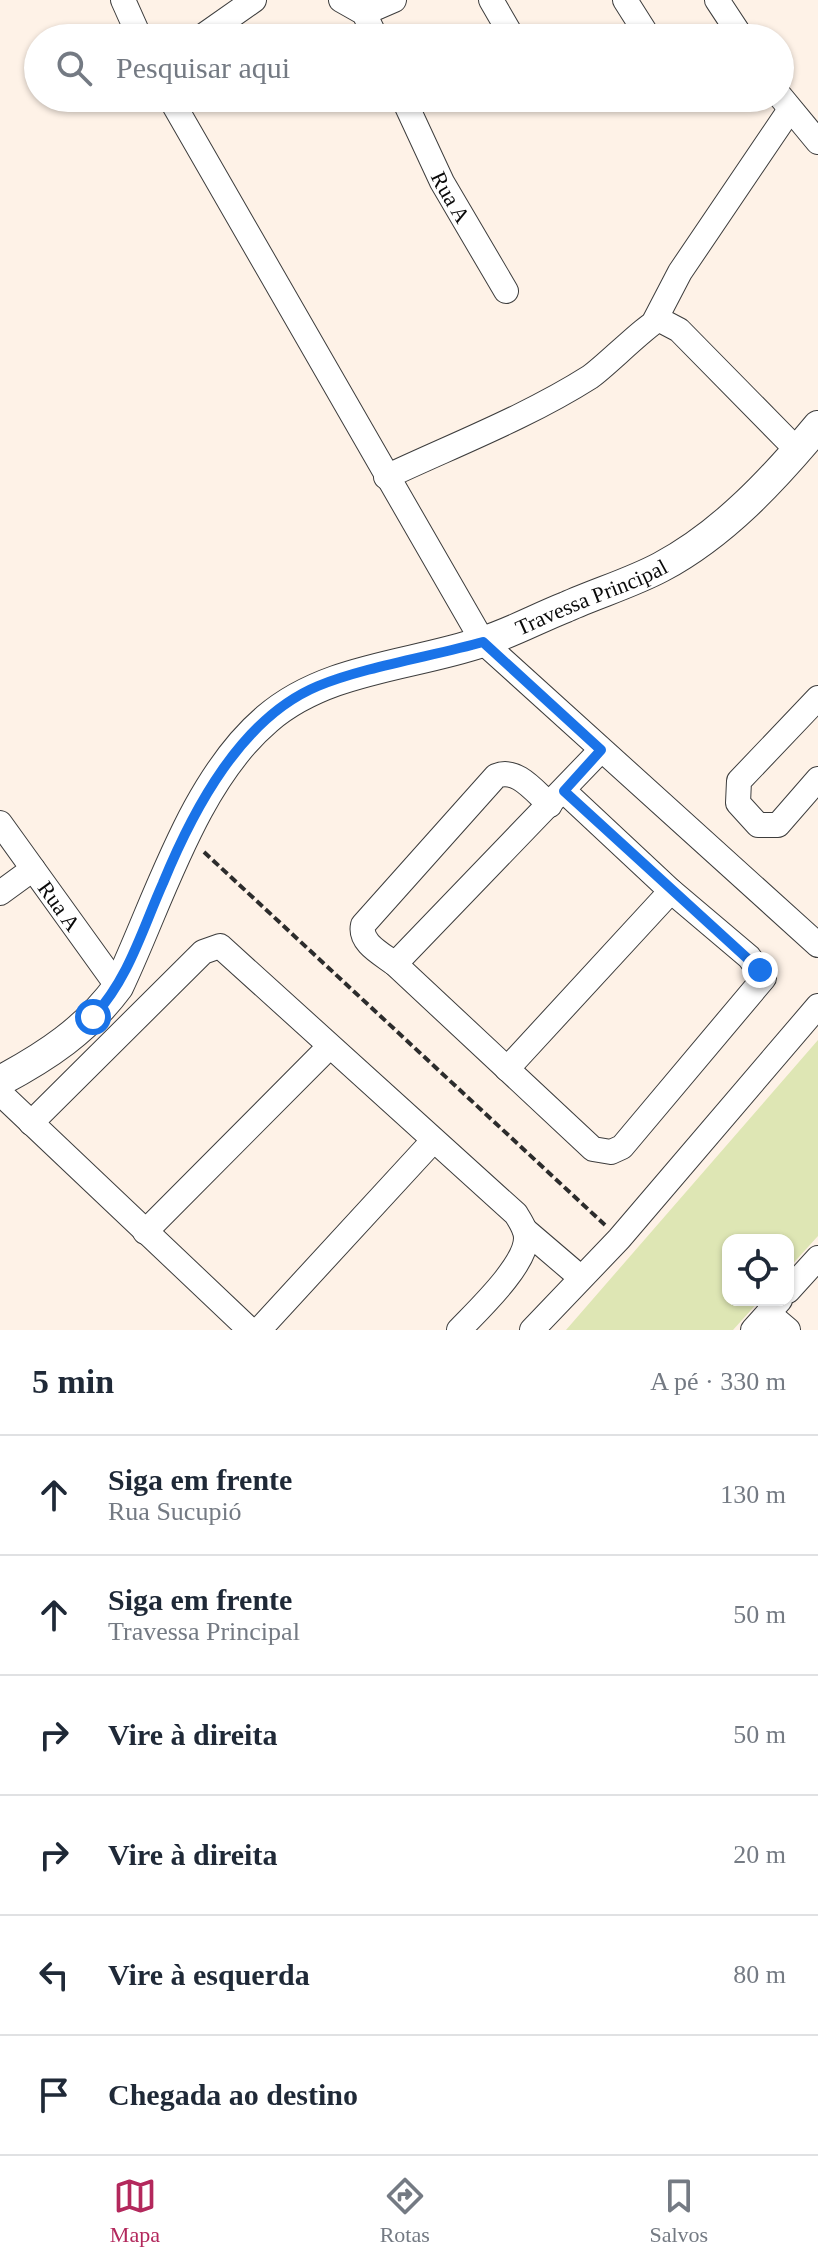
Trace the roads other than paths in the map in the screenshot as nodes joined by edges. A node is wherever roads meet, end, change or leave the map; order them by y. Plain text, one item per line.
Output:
1 (123, 0) edge
2 (254, 0) edge
3 (341, 0) edge
4 (394, 0) edge
5 (491, 0) edge
6 (625, 0) edge
7 (717, 0) edge
8 (364, 13) junction
9 (134, 24) edge
10 (220, 24) edge
11 (369, 24) edge
12 (505, 24) edge
13 (640, 24) edge
14 (733, 24) edge
15 (178, 112) edge
16 (410, 112) edge
17 (780, 112) edge
18 (792, 112) edge
19 (818, 142) edge
20 (506, 291) dead end
21 (655, 320) junction
22 (818, 426) edge
23 (798, 451) junction
24 (386, 477) junction
25 (483, 642) junction
26 (818, 698) edge
27 (601, 750) junction
28 (818, 779) edge
29 (557, 798) junction
30 (0, 823) edge
31 (33, 869) junction
32 (671, 891) junction
33 (0, 893) edge
34 (818, 945) edge
35 (395, 964) junction
36 (118, 987) junction
37 (818, 1006) edge
38 (329, 1047) junction
39 (507, 1069) junction
40 (0, 1081) edge
41 (0, 1093) edge
42 (31, 1123) junction
43 (432, 1142) junction
44 (525, 1230) junction
45 (145, 1232) junction
46 (818, 1258) edge
47 (580, 1277) junction
48 (794, 1284) edge
49 (767, 1314) edge
50 (250, 1330) edge
51 (259, 1330) edge
52 (459, 1330) edge
53 (532, 1330) edge
54 (788, 1330) edge

1 - 9 street
2 - 10 street
3 - 8 street
4 - 8 street
5 - 12 street
6 - 13 street
7 - 14 street
8 - 11 street
15 - 24 street
16 - 20 street, Rua A
17 - 21 street
18 - 19 street
21 - 23 street
21 - 24 street
22 - 23 street, Travessa Principal
23 - 25 street, Travessa Principal
24 - 25 street
25 - 27 street
25 - 36 street, Travessa Principal
26 - 28 street
27 - 29 street
27 - 34 street
29 - 32 street
29 - 35 street
29 - 35 street
30 - 31 street, Rua A
31 - 33 street
31 - 36 street, Rua A
32 - 39 street
32 - 39 street
35 - 39 street
36 - 40 street, Travessa Principal
37 - 47 street
38 - 42 street
38 - 43 street
38 - 45 street
41 - 42 street
42 - 45 street
43 - 44 street
43 - 51 street
44 - 47 street
44 - 52 street
45 - 50 street
46 - 48 street
47 - 53 street
49 - 54 street

